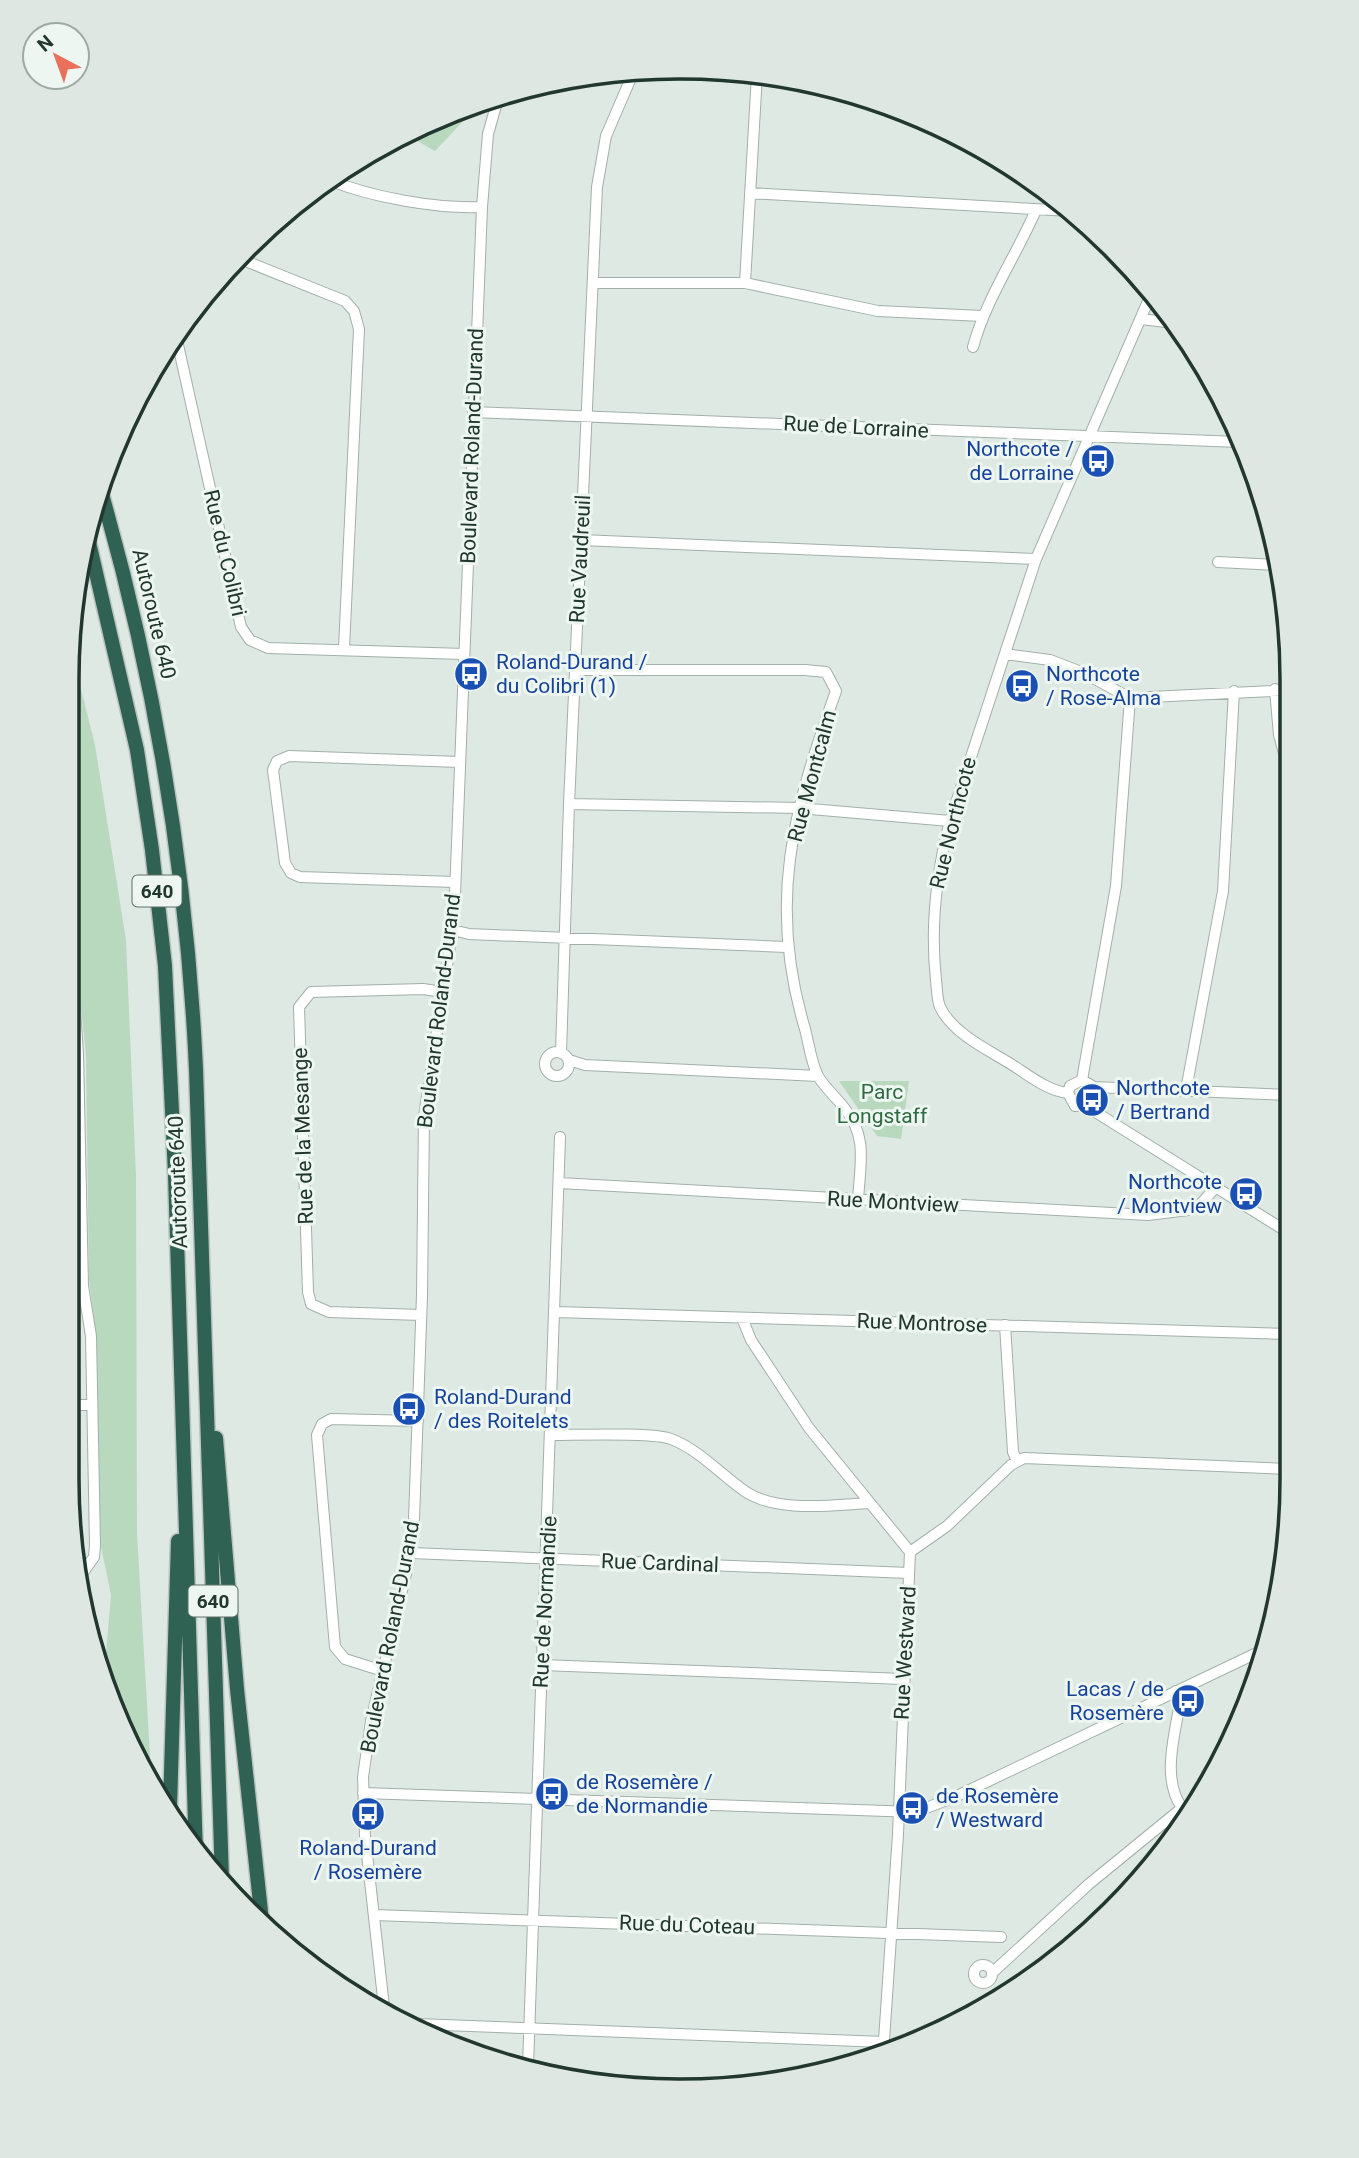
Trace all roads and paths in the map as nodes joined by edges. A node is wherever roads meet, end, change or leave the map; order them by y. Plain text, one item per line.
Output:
1 (630, 81) edge
2 (756, 84) edge
3 (495, 108) edge
4 (341, 183) edge
5 (750, 194) junction
6 (482, 207) junction
7 (1036, 210) junction
8 (1054, 211) edge
9 (248, 262) edge
10 (593, 283) junction
11 (745, 283) junction
12 (1147, 303) edge
13 (982, 316) junction
14 (1141, 319) junction
15 (1161, 321) edge
16 (973, 347) dead end
17 (179, 348) edge
18 (473, 412) junction
19 (587, 415) junction
20 (1089, 438) junction
21 (1231, 442) edge
22 (105, 506) edge
23 (581, 540) junction
24 (92, 554) edge
25 (1035, 559) junction
26 (1218, 562) dead end
27 (1269, 565) edge
28 (344, 648) junction
29 (464, 654) junction
30 (1005, 654) junction
31 (575, 670) junction
32 (1275, 689) junction
33 (1280, 689) edge
34 (1234, 691) junction
35 (1130, 698) junction
36 (1280, 738) edge
37 (460, 762) junction
38 (569, 804) junction
39 (799, 808) junction
40 (950, 821) junction
41 (455, 882) junction
42 (453, 930) junction
43 (565, 936) junction
44 (786, 947) junction
45 (443, 992) junction
46 (818, 1076) junction
47 (1082, 1080) junction
48 (1094, 1087) junction
49 (1186, 1090) junction
50 (1068, 1093) junction
51 (1280, 1095) edge
52 (1089, 1105) junction
53 (560, 1137) dead end
54 (79, 1156) edge
55 (80, 1177) joint
56 (559, 1184) junction
57 (1216, 1187) junction
58 (858, 1200) junction
59 (1280, 1227) edge
60 (79, 1286) edge
61 (83, 1286) junction
62 (556, 1312) junction
63 (421, 1315) junction
64 (743, 1318) junction
65 (204, 1322) junction
66 (1005, 1325) junction
67 (1280, 1334) edge
68 (79, 1405) edge
69 (91, 1405) junction
70 (418, 1421) junction
71 (184, 1432) junction
72 (552, 1435) junction
73 (1017, 1461) junction
74 (1280, 1469) edge
75 (869, 1503) junction
76 (910, 1552) junction
77 (411, 1553) junction
78 (548, 1559) junction
79 (86, 1569) edge
80 (909, 1573) junction
81 (1254, 1654) edge
82 (542, 1665) junction
83 (383, 1671) junction
84 (903, 1679) junction
85 (1176, 1691) junction
86 (363, 1793) junction
87 (170, 1797) edge
88 (537, 1799) junction
89 (1184, 1804) edge
90 (898, 1813) junction
91 (1177, 1815) edge
92 (196, 1835) edge
93 (222, 1867) edge
94 (261, 1908) edge
95 (374, 1915) junction
96 (532, 1919) junction
97 (892, 1933) junction
98 (1001, 1937) dead end
99 (992, 1973) dead end
100 (383, 2001) edge
101 (430, 2024) edge
102 (529, 2028) junction
103 (884, 2042) joint
104 (528, 2060) edge

1 - 10 street, Rue Vaudreuil
2 - 5 street
3 - 6 street, Boulevard Roland-Durand
4 - 6 street
5 - 7 street
5 - 11 street
6 - 18 street, Boulevard Roland-Durand
7 - 8 street
7 - 13 street
9 - 28 street
10 - 11 street
10 - 19 street, Rue Vaudreuil
11 - 13 street
12 - 14 street, Rue Northcote
13 - 16 street
14 - 15 street
14 - 20 street, Rue Northcote
17 - 28 street, Rue du Colibri
18 - 19 street, Rue de Lorraine
18 - 29 street, Boulevard Roland-Durand
19 - 20 street, Rue de Lorraine
19 - 23 street, Rue Vaudreuil
20 - 21 street, Rue de Lorraine
20 - 25 street, Rue Northcote
22 - 65 highway, Autoroute 640 / 640
23 - 25 street
23 - 31 street, Rue Vaudreuil
24 - 71 highway, Autoroute 640 / 640
25 - 30 street, Rue Northcote
26 - 27 street
28 - 29 street, Rue du Colibri
29 - 37 street, Boulevard Roland-Durand
30 - 35 street
30 - 40 street, Rue Northcote
31 - 38 street, Rue Vaudreuil
31 - 39 street, Rue Montcalm
32 - 33 street
32 - 34 street
32 - 36 street
34 - 35 street
34 - 49 street
35 - 47 street
37 - 41 street, Boulevard Roland-Durand
37 - 41 street
38 - 39 street
38 - 43 street, Rue Vaudreuil
39 - 40 street
39 - 44 street, Rue Montcalm
40 - 50 street, Rue Northcote
41 - 42 street, Boulevard Roland-Durand
42 - 43 street
42 - 45 street, Boulevard Roland-Durand
43 - 44 street
43 - 46 street, Rue Vaudreuil
44 - 46 street, Rue Montcalm
45 - 63 street, Boulevard Roland-Durand
45 - 63 street, Rue de la Mesange
46 - 58 street, Rue Montcalm
47 - 48 street
47 - 50 street
48 - 49 street
48 - 52 street
49 - 51 street
50 - 52 street, Rue Northcote
52 - 57 street, Rue Northcote
53 - 56 street, Rue de Normandie
54 - 55 street
55 - 61 street
56 - 58 street, Rue Montview
56 - 62 street, Rue de Normandie
57 - 58 street, Rue Montview
57 - 59 street, Rue Northcote
60 - 61 street
61 - 69 street
62 - 64 street, Rue Montrose
62 - 72 street, Rue de Normandie
63 - 70 street, Boulevard Roland-Durand
64 - 66 street, Rue Montrose
64 - 75 street
65 - 93 highway, Autoroute 640 / 640
65 - 94 highway
66 - 67 street, Rue Montrose
66 - 73 street
68 - 69 street
69 - 79 street
70 - 77 street, Boulevard Roland-Durand
70 - 83 street
71 - 87 highway
71 - 92 highway, Autoroute 640 / 640
72 - 75 street
72 - 78 street, Rue de Normandie
73 - 74 street
73 - 76 street
75 - 76 street
76 - 80 street, Rue Westward
77 - 78 street, Rue Cardinal
77 - 83 street, Boulevard Roland-Durand
78 - 80 street, Rue Cardinal
78 - 82 street, Rue de Normandie
80 - 84 street, Rue Westward
81 - 85 street
82 - 84 street
82 - 88 street, Rue de Normandie
83 - 86 street, Boulevard Roland-Durand
84 - 90 street, Rue Westward
85 - 89 street
85 - 90 street
86 - 88 street
86 - 95 street, Boulevard Roland-Durand
88 - 90 street
88 - 96 street, Rue de Normandie
90 - 97 street, Rue Westward
91 - 99 street
95 - 96 street, Rue du Coteau
95 - 100 street, Boulevard Roland-Durand
96 - 97 street, Rue du Coteau
96 - 102 street, Rue de Normandie
97 - 98 street, Rue du Coteau
97 - 103 street, Rue Westward
101 - 102 street
102 - 103 street
102 - 104 street, Rue de Normandie

